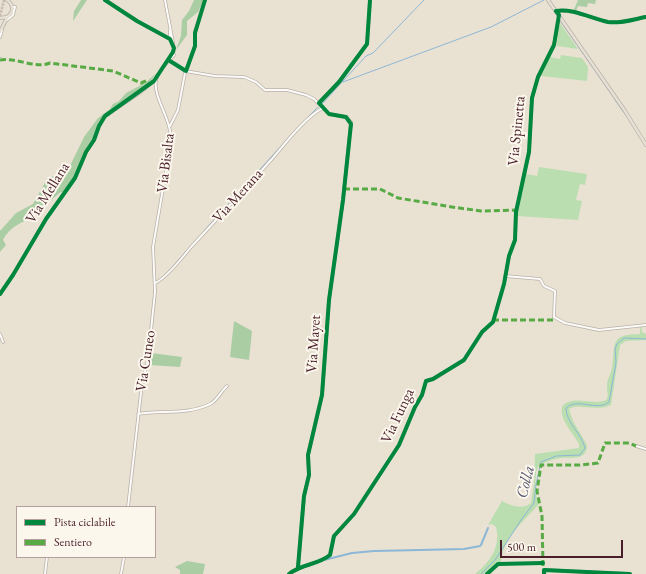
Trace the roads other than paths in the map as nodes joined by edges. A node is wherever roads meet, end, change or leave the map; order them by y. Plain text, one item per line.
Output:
1 (105, 0) edge
2 (165, 0) edge
3 (206, 0) edge
4 (370, 0) edge
5 (548, 0) edge
6 (9, 1) edge
7 (12, 7) junction
8 (556, 11) junction
9 (559, 15) junction
10 (8, 17) junction
11 (646, 17) edge
12 (0, 18) edge
13 (170, 29) junction
14 (0, 32) edge
15 (0, 37) edge
16 (170, 39) junction
17 (174, 48) junction
18 (173, 52) junction
19 (170, 61) junction
20 (163, 67) junction
21 (186, 71) junction
22 (156, 79) junction
23 (318, 103) junction
24 (322, 108) junction
25 (170, 126) junction
26 (646, 145) edge
27 (522, 187) joint
28 (159, 214) joint
29 (505, 276) junction
30 (155, 283) junction
31 (0, 294) edge
32 (646, 325) edge
33 (0, 334) edge
34 (3, 342) dead end
35 (227, 386) dead end
36 (138, 414) junction
37 (636, 446) dead end
38 (646, 449) edge
39 (128, 506) edge
40 (47, 558) edge
41 (124, 558) edge
42 (298, 567) junction
43 (45, 574) edge
44 (120, 574) edge
45 (289, 574) edge
46 (544, 574) edge
47 (630, 574) edge

1 - 16 street
2 - 13 street
3 - 21 street
4 - 23 street
5 - 8 main road
6 - 7 main road
7 - 10 main road
7 - 15 street
8 - 9 main road
8 - 11 street
9 - 26 main road
9 - 27 street, Via Spinetta
10 - 12 main road
10 - 14 main road
13 - 16 street
13 - 17 street
16 - 17 street
17 - 18 street
18 - 19 street
18 - 20 street
19 - 20 street
19 - 21 street
20 - 22 street
21 - 23 street
21 - 25 street
22 - 25 street, Via Bisalta
22 - 31 street, Via Mellana
23 - 24 street
24 - 30 street, Via Merana
24 - 42 street, Via Mayet
25 - 28 street, Via Bisalta
27 - 29 street, Via Funga
28 - 30 street, Via Cuneo
29 - 32 street
29 - 42 street, Via Funga
30 - 36 street, Via Cuneo
33 - 34 street
35 - 36 street
36 - 39 street, Via Cuneo
37 - 38 street
40 - 43 street
41 - 44 street
42 - 45 street, Via Funga
46 - 47 street

